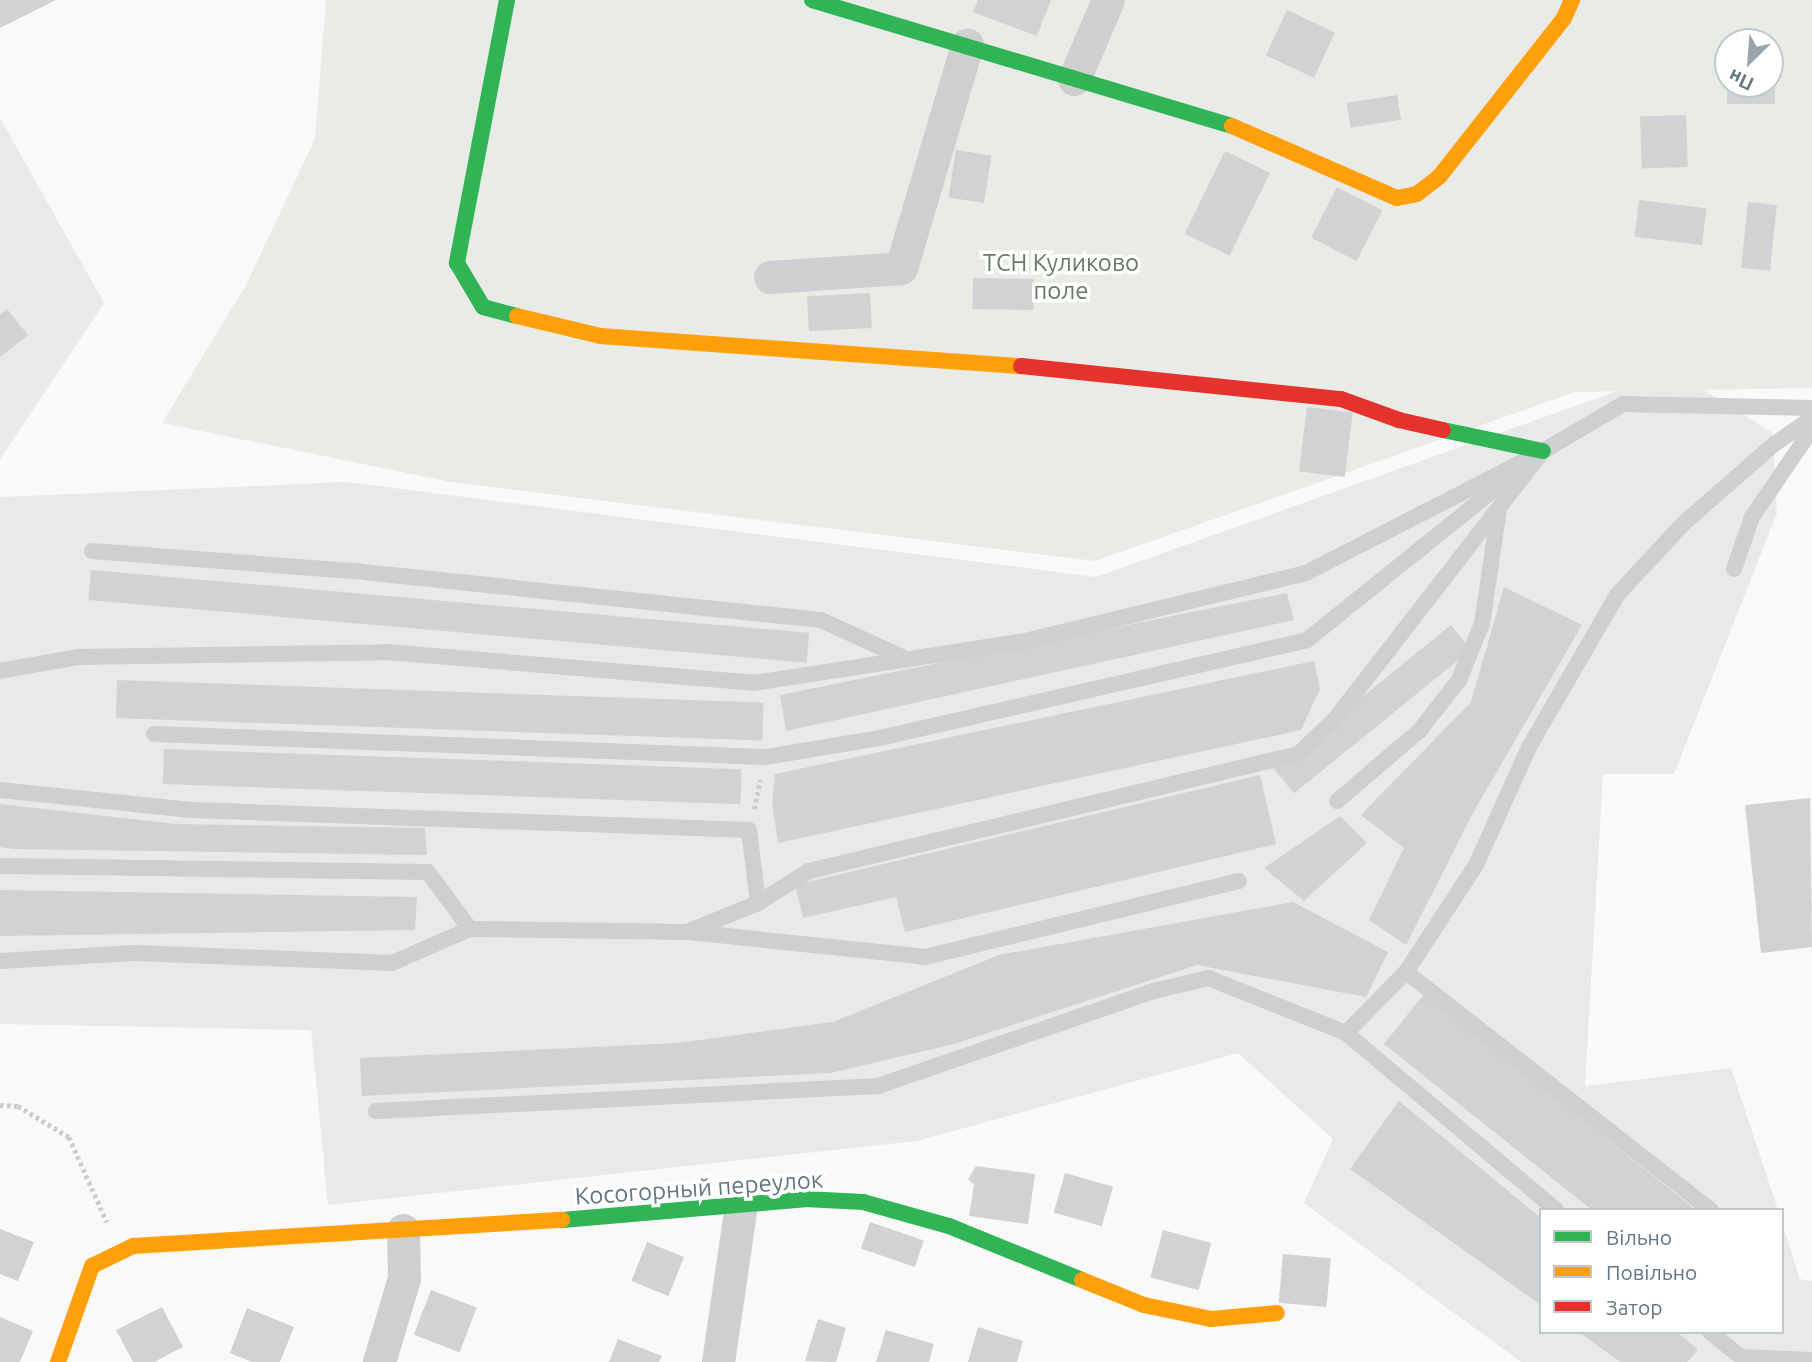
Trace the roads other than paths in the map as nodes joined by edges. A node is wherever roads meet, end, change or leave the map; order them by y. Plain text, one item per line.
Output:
1 (507, 0) edge
2 (812, 0) edge
3 (1108, 0) edge
4 (1565, 6) edge
5 (967, 45) junction
6 (1074, 79) junction
7 (770, 277) dead end
8 (1812, 408) edge
9 (1812, 418) edge
10 (1812, 429) edge
11 (1543, 451) junction
12 (1500, 507) junction
13 (92, 551) dead end
14 (1734, 569) dead end
15 (905, 659) junction
16 (0, 671) edge
17 (154, 734) dead end
18 (0, 790) edge
19 (1337, 801) dead end
20 (0, 866) edge
21 (1239, 881) dead end
22 (758, 903) junction
23 (470, 929) junction
24 (687, 932) junction
25 (0, 961) edge
26 (1406, 972) junction
27 (1346, 1033) junction
28 (376, 1111) dead end
29 (741, 1204) junction
30 (1554, 1208) edge
31 (1708, 1208) edge
32 (403, 1230) junction
33 (1277, 1313) dead end
34 (1712, 1334) edge
35 (1812, 1360) edge
36 (58, 1362) edge
37 (379, 1362) edge
38 (719, 1362) edge

1 - 11 street
2 - 5 street
3 - 6 street
4 - 6 street
5 - 6 street
5 - 7 street
8 - 11 lane
9 - 26 lane
10 - 14 lane
11 - 12 lane
11 - 15 lane
11 - 17 lane
12 - 19 lane
12 - 22 lane
13 - 15 lane
15 - 16 lane
18 - 22 lane
20 - 23 lane
21 - 24 lane
22 - 24 lane
23 - 24 lane
23 - 25 lane
26 - 27 lane
26 - 31 lane
27 - 28 lane
27 - 30 lane
29 - 32 street, Косогорный переулок
29 - 33 street, Косогорный переулок
29 - 38 street
32 - 36 street, Косогорный переулок
32 - 37 street
34 - 35 lane

